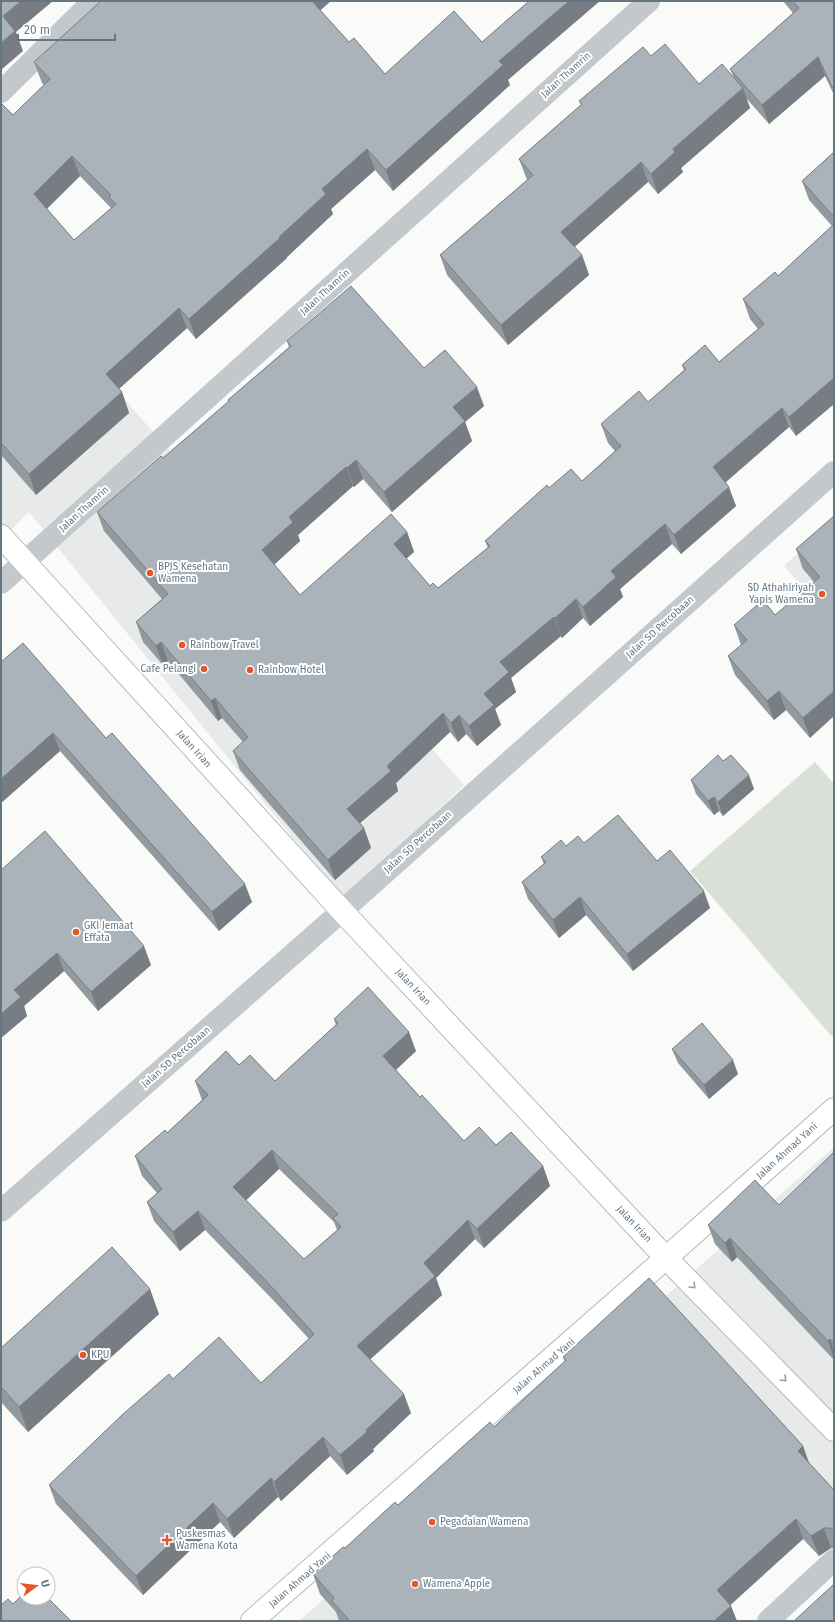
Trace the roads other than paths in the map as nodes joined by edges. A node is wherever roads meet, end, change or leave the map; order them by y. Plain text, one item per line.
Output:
1 (94, 1) edge
2 (649, 1) edge
3 (1, 92) edge
4 (834, 472) edge
5 (1, 536) edge
6 (24, 563) junction
7 (1, 582) edge
8 (342, 911) junction
9 (834, 1109) edge
10 (1, 1211) edge
11 (666, 1258) junction
12 (834, 1430) edge
13 (834, 1560) edge
14 (252, 1621) edge
15 (768, 1621) edge

1 - 3 street
2 - 6 street, Jalan Thamrin
4 - 8 street, Jalan SD Percobaan
5 - 6 main road, Jalan Irian
6 - 7 street, Jalan Thamrin
6 - 8 main road, Jalan Irian
8 - 10 street, Jalan SD Percobaan
8 - 11 main road, Jalan Irian
9 - 11 main road, Jalan Ahmad Yani
11 -> 12 main road, Jalan Irian
11 - 14 main road, Jalan Ahmad Yani
13 - 15 street

